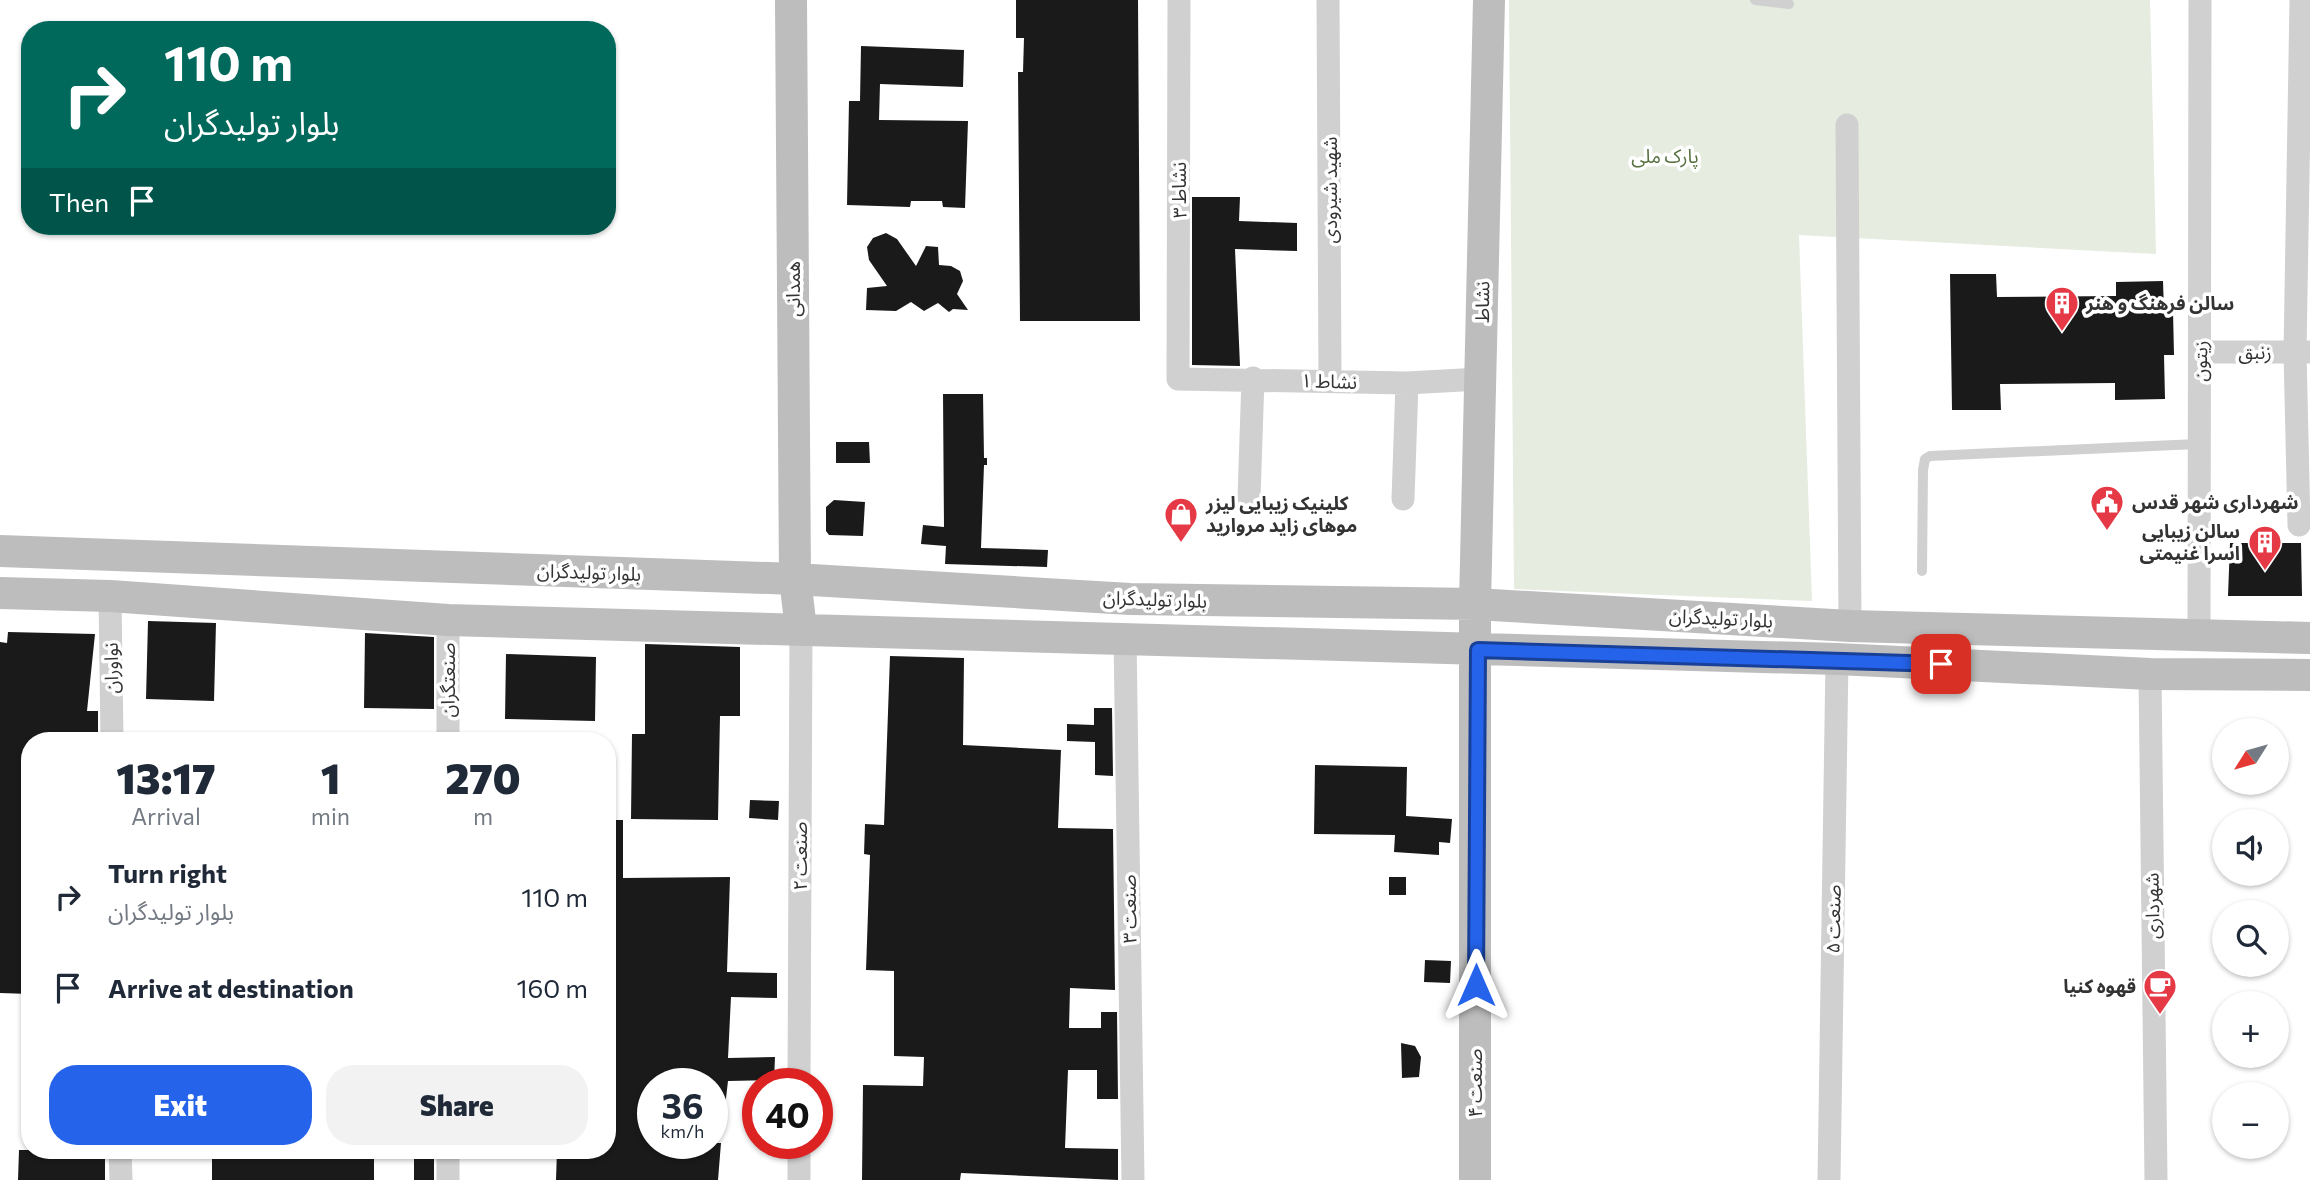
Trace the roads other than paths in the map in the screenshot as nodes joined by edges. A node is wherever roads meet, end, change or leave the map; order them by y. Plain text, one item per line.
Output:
1 (791, 0) edge
2 (1179, 0) edge
3 (1328, 0) edge
4 (1489, 0) edge
5 (1755, 0) edge
6 (2200, 0) edge
7 (2301, 0) edge
8 (1789, 5) dead end
9 (1847, 125) dead end
10 (2201, 352) junction
11 (2303, 352) edge
12 (1178, 379) joint
13 (1253, 379) junction
14 (1480, 379) junction
15 (1330, 380) junction
16 (1407, 383) junction
17 (2197, 444) junction
18 (1249, 498) dead end
19 (1404, 499) dead end
20 (2300, 525) dead end
21 (0, 551) edge
22 (1922, 571) dead end
23 (795, 579) junction
24 (0, 593) edge
25 (110, 596) junction
26 (1129, 599) junction
27 (1475, 604) junction
28 (448, 620) junction
29 (1850, 626) junction
30 (801, 629) junction
31 (1125, 637) junction
32 (2199, 637) junction
33 (2310, 638) edge
34 (1478, 650) junction
35 (1837, 659) junction
36 (2150, 674) junction
37 (2310, 675) edge
38 (113, 732) edge
39 (448, 732) edge
40 (799, 1068) edge
41 (120, 1159) edge
42 (448, 1159) edge
43 (799, 1159) edge
44 (121, 1180) edge
45 (448, 1180) edge
46 (799, 1180) edge
47 (1133, 1180) edge
48 (1475, 1180) edge
49 (1829, 1180) edge
50 (2156, 1180) edge

1 - 23 main road, همدانی
2 - 12 street, نشاط ۳
3 - 15 street, شهید شیرودی
4 - 14 main road, نشاط
5 - 8 lane
6 - 10 street, زیتون
7 - 11 street
9 - 29 street
10 - 11 street, زنبق
10 - 17 street, زیتون
11 - 20 street
12 - 13 street, نشاط ۱
13 - 15 street, نشاط ۱
13 - 18 street
14 - 16 street, نشاط ۱
14 - 27 main road, نشاط
15 - 16 street, نشاط ۱
16 - 19 street
17 - 22 lane
17 - 32 street, زیتون
21 - 23 main road, بلوار تولیدگران
23 - 26 main road, بلوار تولیدگران
23 - 30 main road, همدانی
24 - 25 main road, بلوار تولیدگران
25 - 28 main road, بلوار تولیدگران
25 - 38 street, نواوران
26 - 27 main road, بلوار تولیدگران
26 - 31 main road
27 - 29 main road, بلوار تولیدگران
27 - 34 main road, صنعت ۴
28 - 30 main road, بلوار تولیدگران
28 - 39 street, صنعتگران
29 - 32 main road, بلوار تولیدگران
30 - 31 main road, بلوار تولیدگران
30 - 40 street, صنعت ۲
31 - 34 main road, بلوار تولیدگران
31 - 47 street, صنعت ۳
32 - 33 main road, بلوار تولیدگران
34 - 35 main road, بلوار تولیدگران
34 - 48 main road, صنعت ۴
35 - 36 main road, بلوار تولیدگران
35 - 49 street, صنعت ۵
36 - 37 main road, بلوار تولیدگران
36 - 50 street, شهرداری
41 - 44 street
42 - 45 street
43 - 46 street

